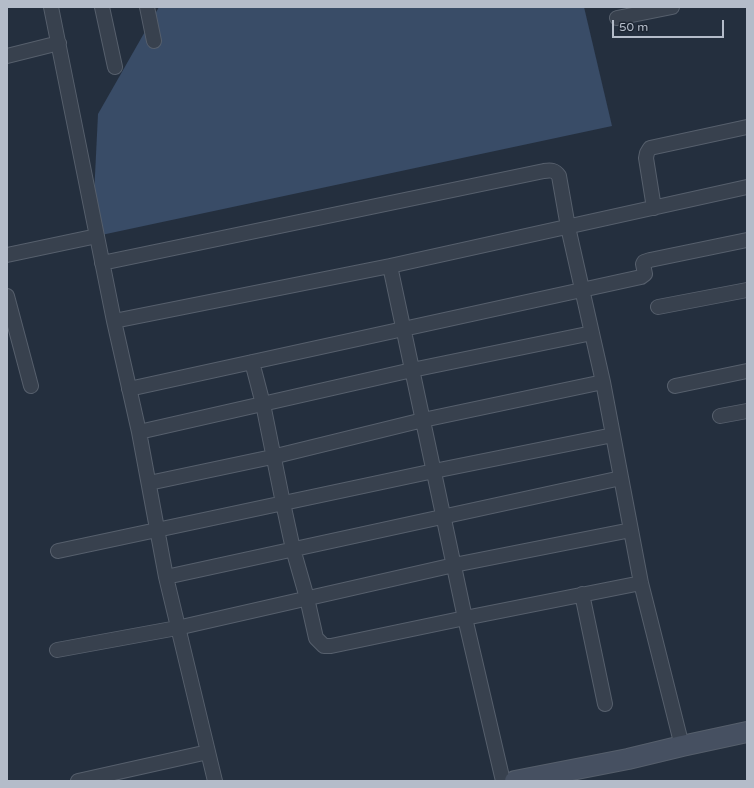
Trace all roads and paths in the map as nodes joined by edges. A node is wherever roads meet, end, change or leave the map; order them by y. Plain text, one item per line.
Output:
1 (51, 7) edge
2 (102, 7) edge
3 (147, 7) edge
4 (672, 7) edge
5 (617, 18) dead end
6 (154, 41) dead end
7 (59, 43) junction
8 (7, 56) edge
9 (115, 67) dead end
10 (747, 127) edge
11 (747, 187) edge
12 (654, 208) junction
13 (568, 227) junction
14 (97, 236) junction
15 (747, 240) edge
16 (7, 255) edge
17 (102, 263) junction
18 (390, 266) junction
19 (582, 290) junction
20 (747, 290) edge
21 (7, 296) edge
22 (658, 307) dead end
23 (114, 321) junction
24 (404, 329) junction
25 (592, 332) junction
26 (252, 362) junction
27 (412, 370) junction
28 (747, 371) edge
29 (603, 382) junction
30 (31, 386) dead end
31 (675, 386) dead end
32 (129, 389) junction
33 (262, 404) junction
34 (747, 411) edge
35 (720, 416) dead end
36 (423, 420) junction
37 (139, 432) junction
38 (613, 435) junction
39 (272, 457) junction
40 (434, 471) junction
41 (621, 478) junction
42 (149, 483) junction
43 (283, 503) junction
44 (444, 516) junction
45 (157, 530) junction
46 (631, 530) junction
47 (293, 549) junction
48 (58, 551) dead end
49 (454, 565) junction
50 (166, 577) junction
51 (642, 583) junction
52 (582, 594) junction
53 (307, 598) junction
54 (465, 618) junction
55 (177, 628) junction
56 (57, 650) dead end
57 (605, 704) dead end
58 (747, 732) edge
59 (682, 746) junction
60 (208, 752) junction
61 (526, 780) edge
62 (78, 781) edge
63 (215, 781) edge
64 (502, 781) edge

1 - 7 street
2 - 9 street
3 - 6 street
4 - 5 street
7 - 8 street
7 - 14 street
10 - 12 street
11 - 12 street
12 - 13 street
13 - 17 street
13 - 18 street
13 - 19 street
14 - 16 street
14 - 17 street
15 - 19 street
17 - 23 street
18 - 23 street
18 - 24 street
19 - 24 street
19 - 25 street
20 - 22 street
21 - 30 street
23 - 32 street
24 - 26 street
24 - 27 street
25 - 27 street
25 - 29 street
26 - 32 street
26 - 33 street
27 - 33 street
27 - 36 street
28 - 31 street
29 - 36 street
29 - 38 street
32 - 37 street
33 - 37 street
33 - 39 street
34 - 35 street
36 - 39 street
36 - 40 street
37 - 42 street
38 - 40 street
38 - 41 street
39 - 42 street
39 - 43 street
40 - 43 street
40 - 44 street
41 - 44 street
41 - 46 street
42 - 45 street
43 - 45 street
43 - 47 street
44 - 47 street
44 - 49 street
45 - 48 street
45 - 50 street
46 - 49 street
46 - 51 street
47 - 50 street
47 - 53 street
49 - 53 street
49 - 54 street
50 - 55 street
51 - 52 street
51 - 59 street
52 - 54 street
52 - 57 street
53 - 54 street
53 - 55 street
54 - 64 street
55 - 56 street
55 - 60 street
58 - 59 main road
59 - 61 main road
60 - 62 street
60 - 63 street

